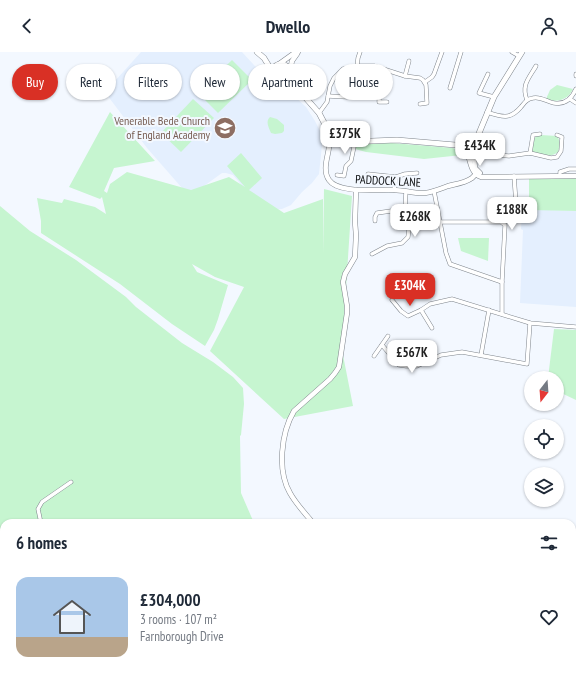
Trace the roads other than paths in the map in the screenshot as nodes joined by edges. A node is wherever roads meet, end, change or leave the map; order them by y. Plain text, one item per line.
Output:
1 (257, 52) edge
2 (298, 52) edge
3 (360, 52) edge
4 (442, 52) edge
5 (461, 52) edge
6 (512, 52) edge
7 (521, 54) edge
8 (264, 58) junction
9 (409, 61) dead end
10 (268, 64) edge
11 (278, 64) joint
12 (291, 64) edge
13 (357, 64) edge
14 (536, 66) dead end
15 (393, 72) edge
16 (488, 74) dead end
17 (405, 76) junction
18 (335, 78) edge
19 (425, 82) junction
20 (450, 88) dead end
21 (576, 89) edge
22 (475, 93) dead end
23 (480, 93) junction
24 (328, 96) junction
25 (335, 96) edge
26 (494, 97) junction
27 (570, 99) junction
28 (307, 100) edge
29 (379, 100) edge
30 (527, 100) junction
31 (387, 102) dead end
32 (576, 102) edge
33 (420, 104) dead end
34 (487, 112) junction
35 (319, 114) junction
36 (329, 132) junction
37 (540, 134) dead end
38 (557, 135) dead end
39 (335, 138) junction
40 (355, 142) junction
41 (500, 142) dead end
42 (329, 146) junction
43 (458, 146) junction
44 (473, 151) junction
45 (530, 153) junction
46 (498, 155) junction
47 (576, 169) edge
48 (417, 173) dead end
49 (477, 173) junction
50 (368, 174) dead end
51 (337, 175) dead end
52 (514, 176) junction
53 (560, 176) junction
54 (576, 176) edge
55 (396, 177) junction
56 (356, 190) junction
57 (394, 190) junction
58 (406, 191) junction
59 (434, 191) junction
60 (516, 203) dead end
61 (405, 209) junction
62 (375, 221) dead end
63 (440, 222) junction
64 (372, 254) dead end
65 (502, 282) junction
66 (392, 300) dead end
67 (420, 310) junction
68 (489, 310) junction
69 (502, 314) junction
70 (530, 323) junction
71 (576, 326) edge
72 (432, 328) dead end
73 (388, 336) dead end
74 (382, 345) junction
75 (480, 355) junction
76 (374, 356) dead end
77 (71, 482) dead end
78 (40, 519) edge
79 (309, 519) edge

1 - 8 main road
2 - 11 street
2 - 12 street
3 - 13 street
4 - 19 street
5 - 20 street
6 - 7 street
7 - 26 main road
8 - 10 main road
8 - 11 main road
9 - 17 street
14 - 30 street
15 - 17 street
16 - 23 street
17 - 19 street
18 - 24 street
19 - 33 street
21 - 27 street
22 - 23 street
23 - 26 street
24 - 25 street
24 - 35 street
26 - 34 main road
27 - 30 street
27 - 32 street
28 - 35 main road
29 - 31 street
30 - 34 street
34 - 44 main road
35 - 36 main road
36 - 39 main road
36 - 42 street, PADDOCK LANE
37 - 45 street
38 - 45 street
39 - 40 main road
39 - 42 street, PADDOCK LANE
40 - 43 main road
40 - 51 street
41 - 46 street
42 - 56 street, PADDOCK LANE
43 - 44 main road
43 - 44 main road
44 - 46 street
44 - 49 street
45 - 46 street
47 - 53 street
48 - 55 street
49 - 52 street
49 - 59 street, PADDOCK LANE
50 - 55 street
52 - 53 street
52 - 60 street
53 - 54 street
55 - 57 street
56 - 57 street, PADDOCK LANE
56 - 79 street
57 - 58 street, PADDOCK LANE
58 - 59 street, PADDOCK LANE
58 - 61 street
59 - 63 street
61 - 62 street
61 - 64 street
63 - 65 street
63 - 65 street
65 - 69 street
66 - 67 street
67 - 68 street
67 - 72 street
68 - 69 street
68 - 75 street
69 - 70 street
70 - 71 street
70 - 75 street
73 - 74 street
74 - 75 street
74 - 76 street
77 - 78 street

